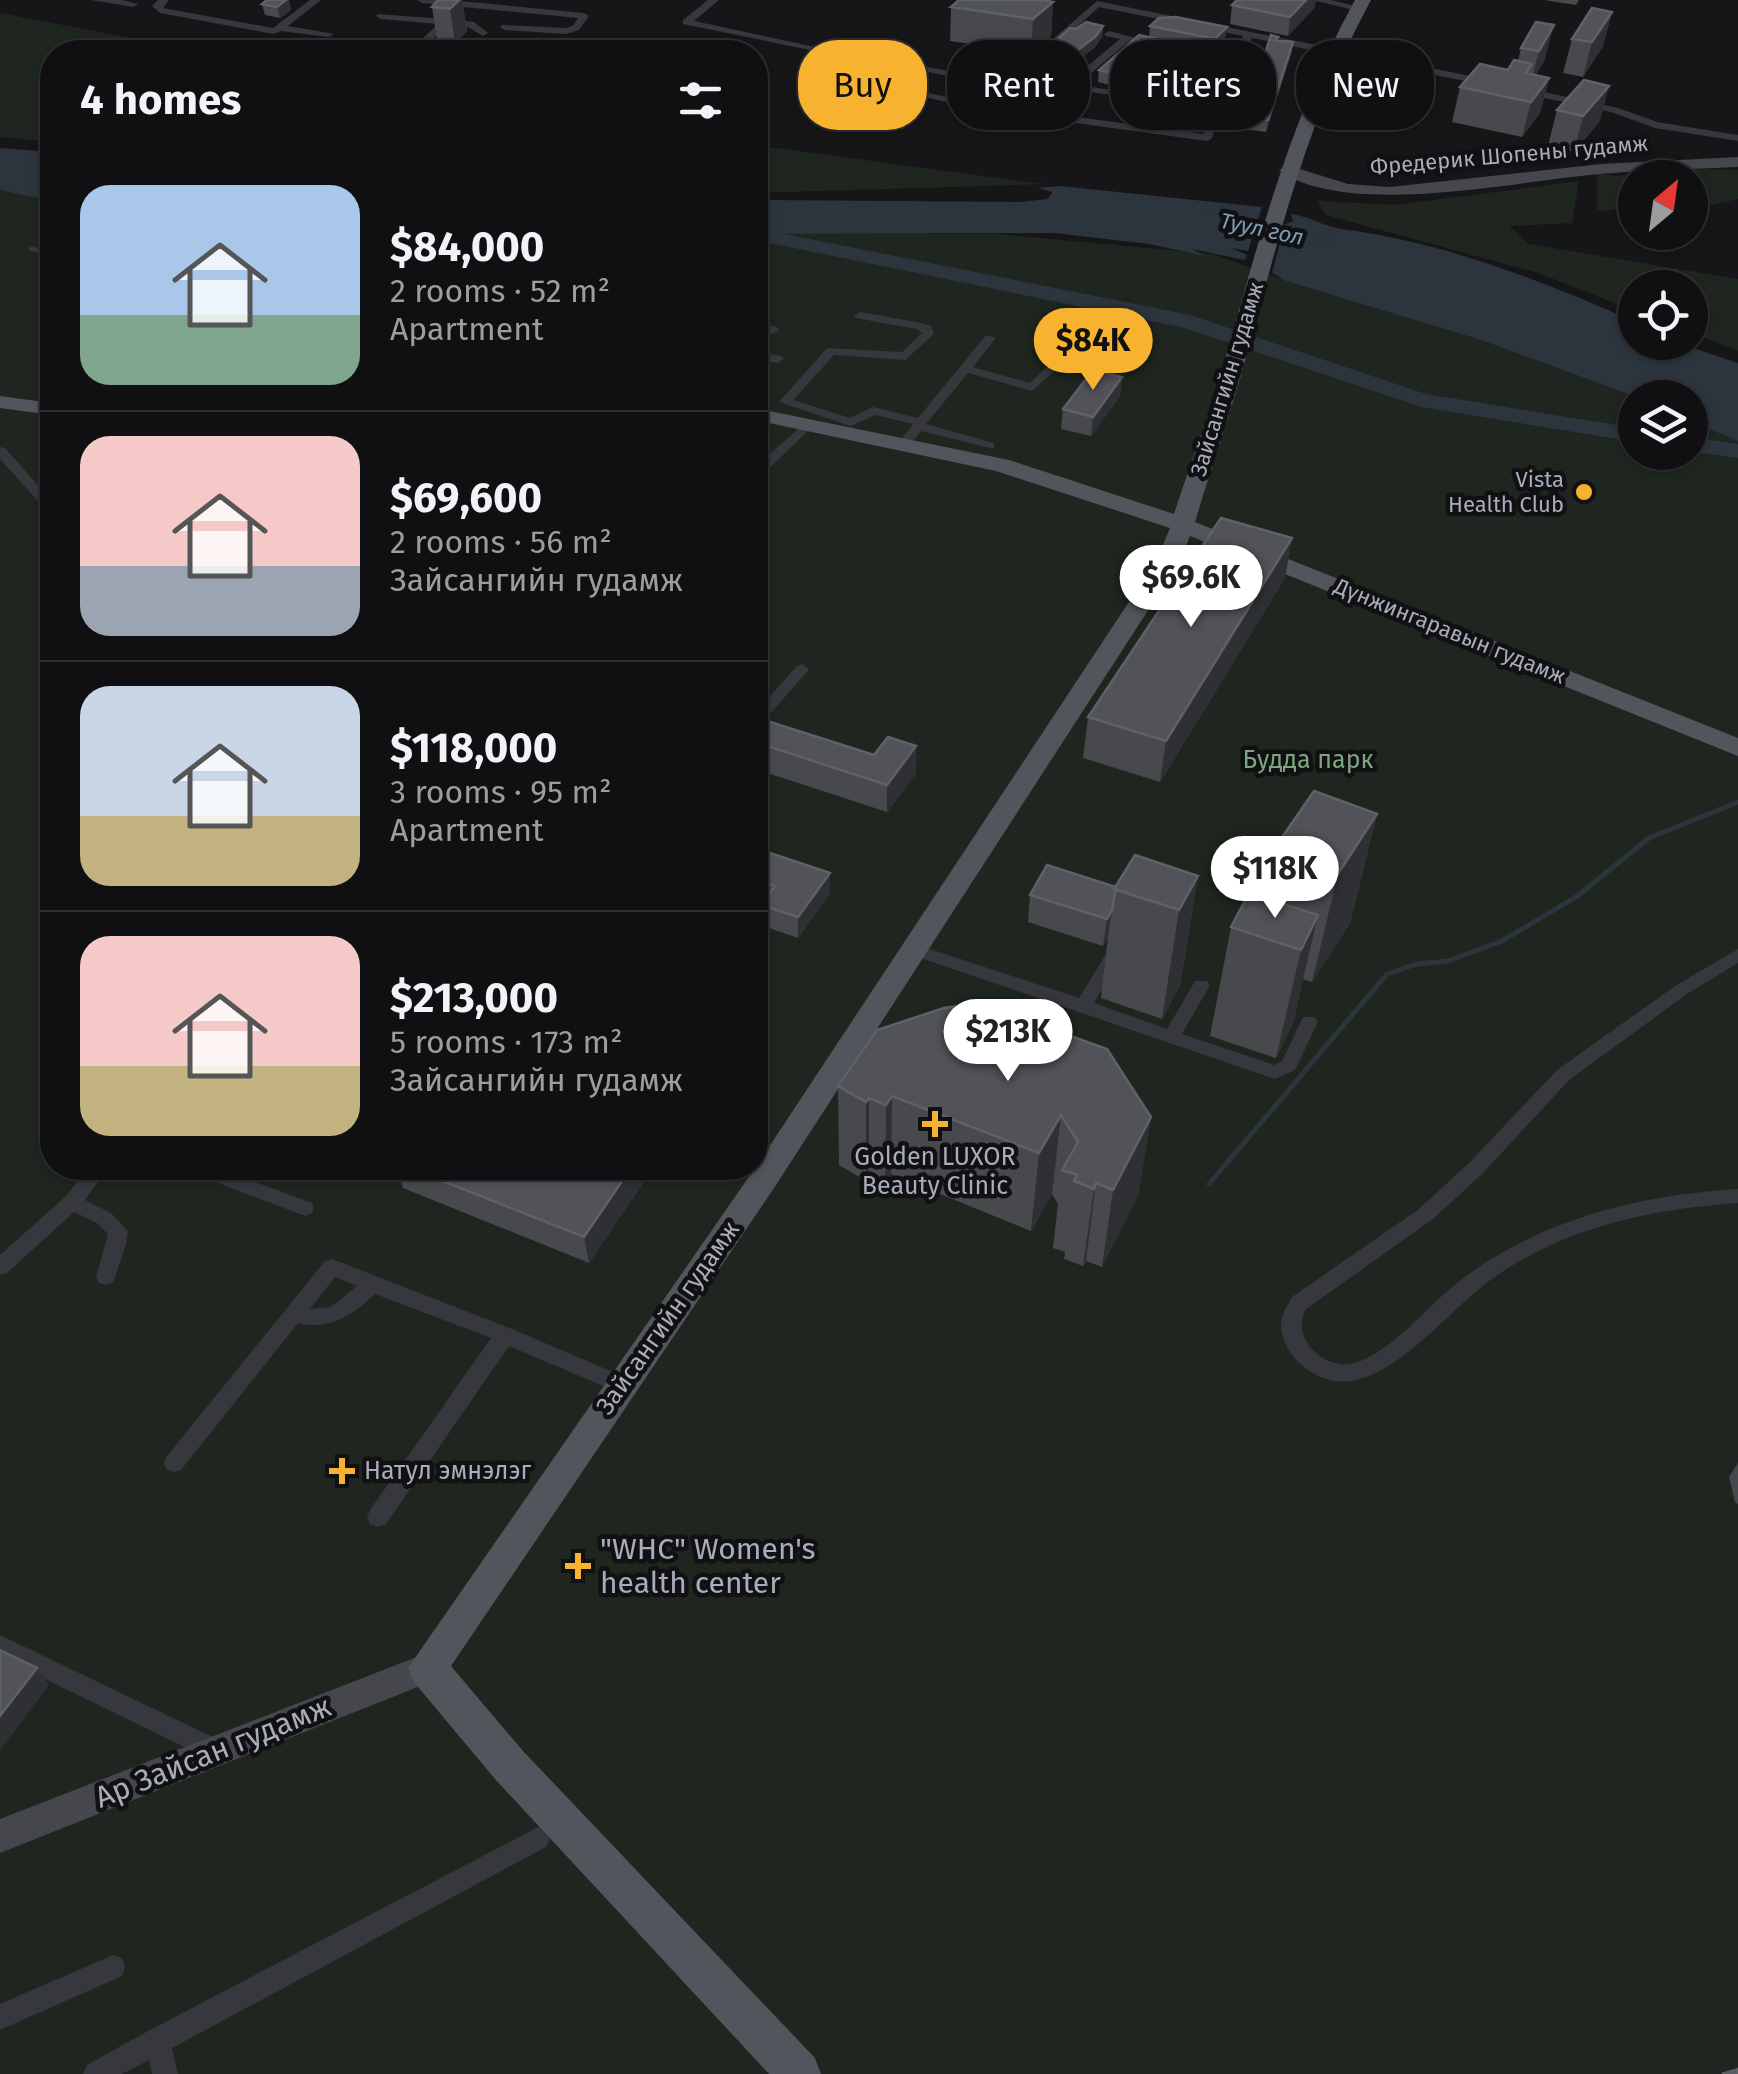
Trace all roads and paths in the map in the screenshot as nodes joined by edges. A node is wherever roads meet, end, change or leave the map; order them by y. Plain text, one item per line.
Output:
1 (96, 0) edge
2 (164, 0) edge
3 (422, 0) edge
4 (714, 0) edge
5 (1317, 0) edge
6 (290, 3) edge
7 (311, 3) edge
8 (133, 4) dead end
9 (464, 4) junction
10 (1361, 4) edge
11 (381, 16) dead end
12 (444, 22) junction
13 (505, 27) dead end
14 (280, 28) junction
15 (484, 33) dead end
16 (329, 34) dead end
17 (1109, 34) dead end
18 (1248, 36) junction
19 (1128, 38) junction
20 (426, 40) edge
21 (1126, 40) edge
22 (1137, 40) edge
23 (1245, 40) edge
24 (1341, 40) edge
25 (798, 45) edge
26 (1296, 45) edge
27 (1110, 52) edge
28 (927, 70) edge
29 (1434, 72) edge
30 (1496, 84) edge
31 (1513, 88) edge
32 (1110, 93) edge
33 (927, 96) edge
34 (1110, 125) edge
35 (1149, 130) edge
36 (1210, 130) edge
37 (1302, 130) edge
38 (1738, 138) edge
39 (1295, 147) junction
40 (1738, 162) edge
41 (1278, 183) junction
42 (32, 248) dead end
43 (40, 250) edge
44 (860, 316) dead end
45 (768, 329) edge
46 (773, 330) dead end
47 (990, 338) dead end
48 (1069, 352) dead end
49 (768, 357) edge
50 (778, 359) dead end
51 (966, 369) junction
52 (0, 402) edge
53 (40, 407) edge
54 (768, 417) edge
55 (919, 424) junction
56 (805, 427) junction
57 (990, 446) dead end
58 (901, 447) junction
59 (0, 451) edge
60 (768, 462) edge
61 (40, 495) edge
62 (1187, 510) junction
63 (1258, 554) junction
64 (1168, 561) junction
65 (802, 669) dead end
66 (768, 707) edge
67 (1738, 748) edge
68 (1116, 949) edge
69 (915, 950) junction
70 (1738, 954) edge
71 (1201, 985) dead end
72 (1083, 1006) junction
73 (1309, 1022) dead end
74 (1172, 1037) junction
75 (768, 1158) edge
76 (89, 1180) edge
77 (231, 1180) edge
78 (753, 1180) edge
79 (1738, 1196) edge
80 (72, 1202) junction
81 (305, 1208) dead end
82 (0, 1266) edge
83 (106, 1277) dead end
84 (372, 1284) junction
85 (294, 1314) junction
86 (505, 1335) junction
87 (622, 1385) junction
88 (174, 1463) dead end
89 (378, 1517) dead end
90 (0, 1646) edge
91 (426, 1668) junction
92 (217, 1752) junction
93 (0, 1836) edge
94 (538, 1839) dead end
95 (113, 1968) dead end
96 (0, 2018) edge
97 (157, 2040) junction
98 (96, 2074) edge
99 (164, 2074) edge
100 (799, 2074) edge

1 - 8 street
2 - 14 street
3 - 9 street
4 - 25 street
5 - 10 street
6 - 7 street
7 - 14 street
9 - 12 street
9 - 13 street
10 - 24 main road, Зайсангийн гудамж
11 - 12 street
12 - 15 street
12 - 20 street
14 - 16 street
17 - 19 street
18 - 23 street
18 - 26 street
18 - 28 street
19 - 21 street
19 - 22 street
27 - 32 street
29 - 30 street
31 - 38 street
33 - 34 street
35 - 36 street
37 - 39 main road, Зайсангийн гудамж
39 - 41 main road, Зайсангийн гудамж
39 - 41 main road, Зайсангийн гудамж
40 - 41 street, Фредерик Шопены гудамж
41 - 62 main road, Зайсангийн гудамж
42 - 43 street
44 - 55 street
45 - 46 street
47 - 51 street
48 - 51 street
49 - 50 street
51 - 55 street
52 - 53 main road
54 - 56 main road
55 - 57 street
55 - 58 street
56 - 58 main road
56 - 60 street
58 - 62 main road
59 - 61 street
62 - 63 main road
62 - 64 main road, Зайсангийн гудамж
63 - 64 main road
63 - 67 main road, Дүнжингаравын гудамж
64 - 69 main road, Зайсангийн гудамж
65 - 66 street
68 - 72 street
69 - 72 street
69 - 75 main road, Зайсангийн гудамж
70 - 79 street
71 - 74 street
72 - 74 street
73 - 74 street
76 - 80 street
77 - 81 street
78 - 87 main road, Зайсангийн гудамж
80 - 82 street
80 - 83 street
84 - 85 street
84 - 85 street
84 - 86 street
85 - 88 street
86 - 87 street
86 - 89 street
87 - 91 main road, Зайсангийн гудамж
90 - 92 street
91 - 92 street, Ар Зайсан гудамж
91 - 100 main road
92 - 93 street, Ар Зайсан гудамж
94 - 97 street
95 - 96 street
97 - 98 street
97 - 99 street

